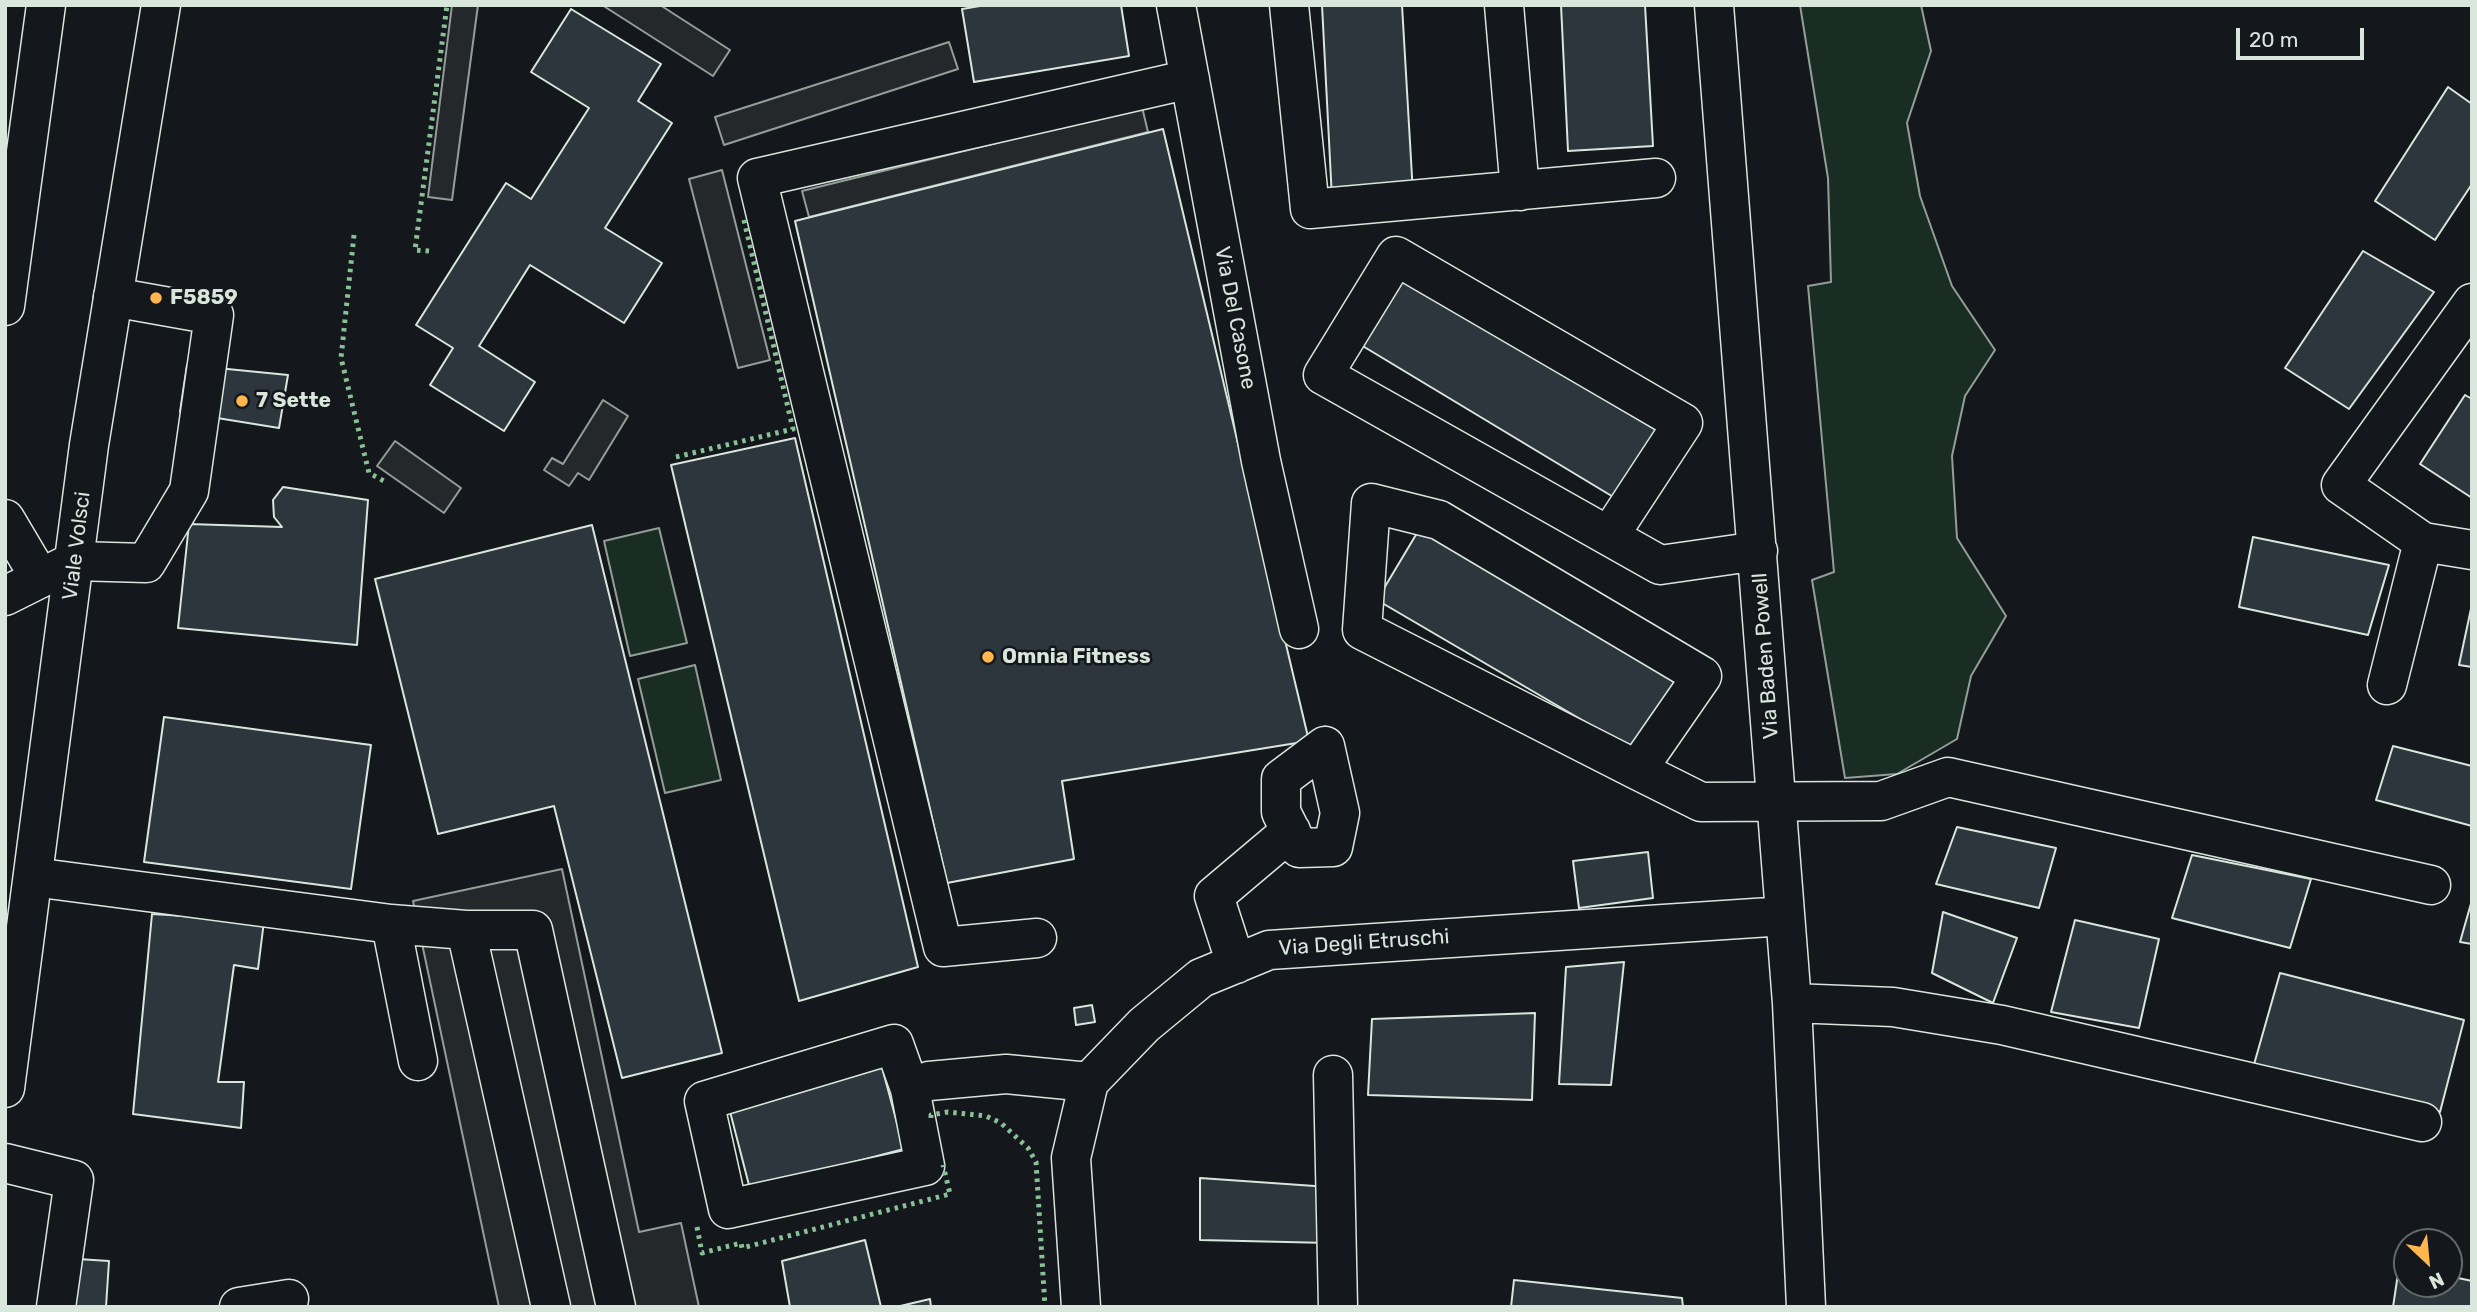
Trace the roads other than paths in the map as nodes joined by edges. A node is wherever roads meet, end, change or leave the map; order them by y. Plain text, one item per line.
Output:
1 (46, 5) edge
2 (161, 5) edge
3 (1176, 5) edge
4 (1289, 5) edge
5 (1504, 5) edge
6 (1714, 5) edge
7 (1190, 79) junction
8 (1656, 178) dead end
9 (1520, 191) junction
10 (113, 297) junction
11 (2472, 303) edge
12 (5, 306) edge
13 (5, 519) edge
14 (1609, 536) junction
15 (2424, 542) junction
16 (1758, 551) junction
17 (2472, 551) edge
18 (75, 561) junction
19 (40, 578) junction
20 (5, 596) edge
21 (1299, 629) dead end
22 (2387, 685) dead end
23 (1637, 770) junction
24 (1776, 800) junction
25 (1290, 831) dead end
26 (33, 877) junction
27 (2431, 886) dead end
28 (1785, 916) junction
29 (391, 924) junction
30 (466, 930) junction
31 (1037, 938) dead end
32 (1236, 964) junction
33 (1792, 1003) junction
34 (418, 1061) dead end
35 (1333, 1075) dead end
36 (1089, 1082) junction
37 (5, 1088) edge
38 (910, 1089) junction
39 (2421, 1122) dead end
40 (5, 1163) edge
41 (289, 1298) dead end
42 (56, 1307) edge
43 (239, 1307) edge
44 (551, 1307) edge
45 (616, 1307) edge
46 (1082, 1307) edge
47 (1338, 1307) edge
48 (1806, 1307) edge

1 - 12 street
2 - 10 street, Viale Volsci
3 - 7 street, Via Del Casone
4 - 9 street
5 - 9 street
6 - 16 street, Via Baden Powell
7 - 21 street, Via Del Casone
7 - 31 street
8 - 9 street
10 - 18 street, Viale Volsci
10 - 18 street
11 - 15 street
13 - 19 street
14 - 14 street
14 - 16 street
15 - 17 street
15 - 22 street
16 - 24 street, Via Baden Powell
18 - 19 street
18 - 26 street, Viale Volsci
19 - 20 street
23 - 23 street
23 - 24 street
24 - 27 street
24 - 28 street, Via Baden Powell
25 - 32 street
26 - 29 street
26 - 37 street, Viale Volsci
28 - 32 street, Via Degli Etruschi
28 - 33 street, Via Baden Powell
29 - 30 street
29 - 34 street
30 - 44 street
30 - 45 street
32 - 36 street, Via Degli Etruschi
33 - 39 street
33 - 48 street, Via Baden Powell
35 - 47 street
36 - 38 street
36 - 46 street
38 - 38 street
40 - 42 street
41 - 43 street

